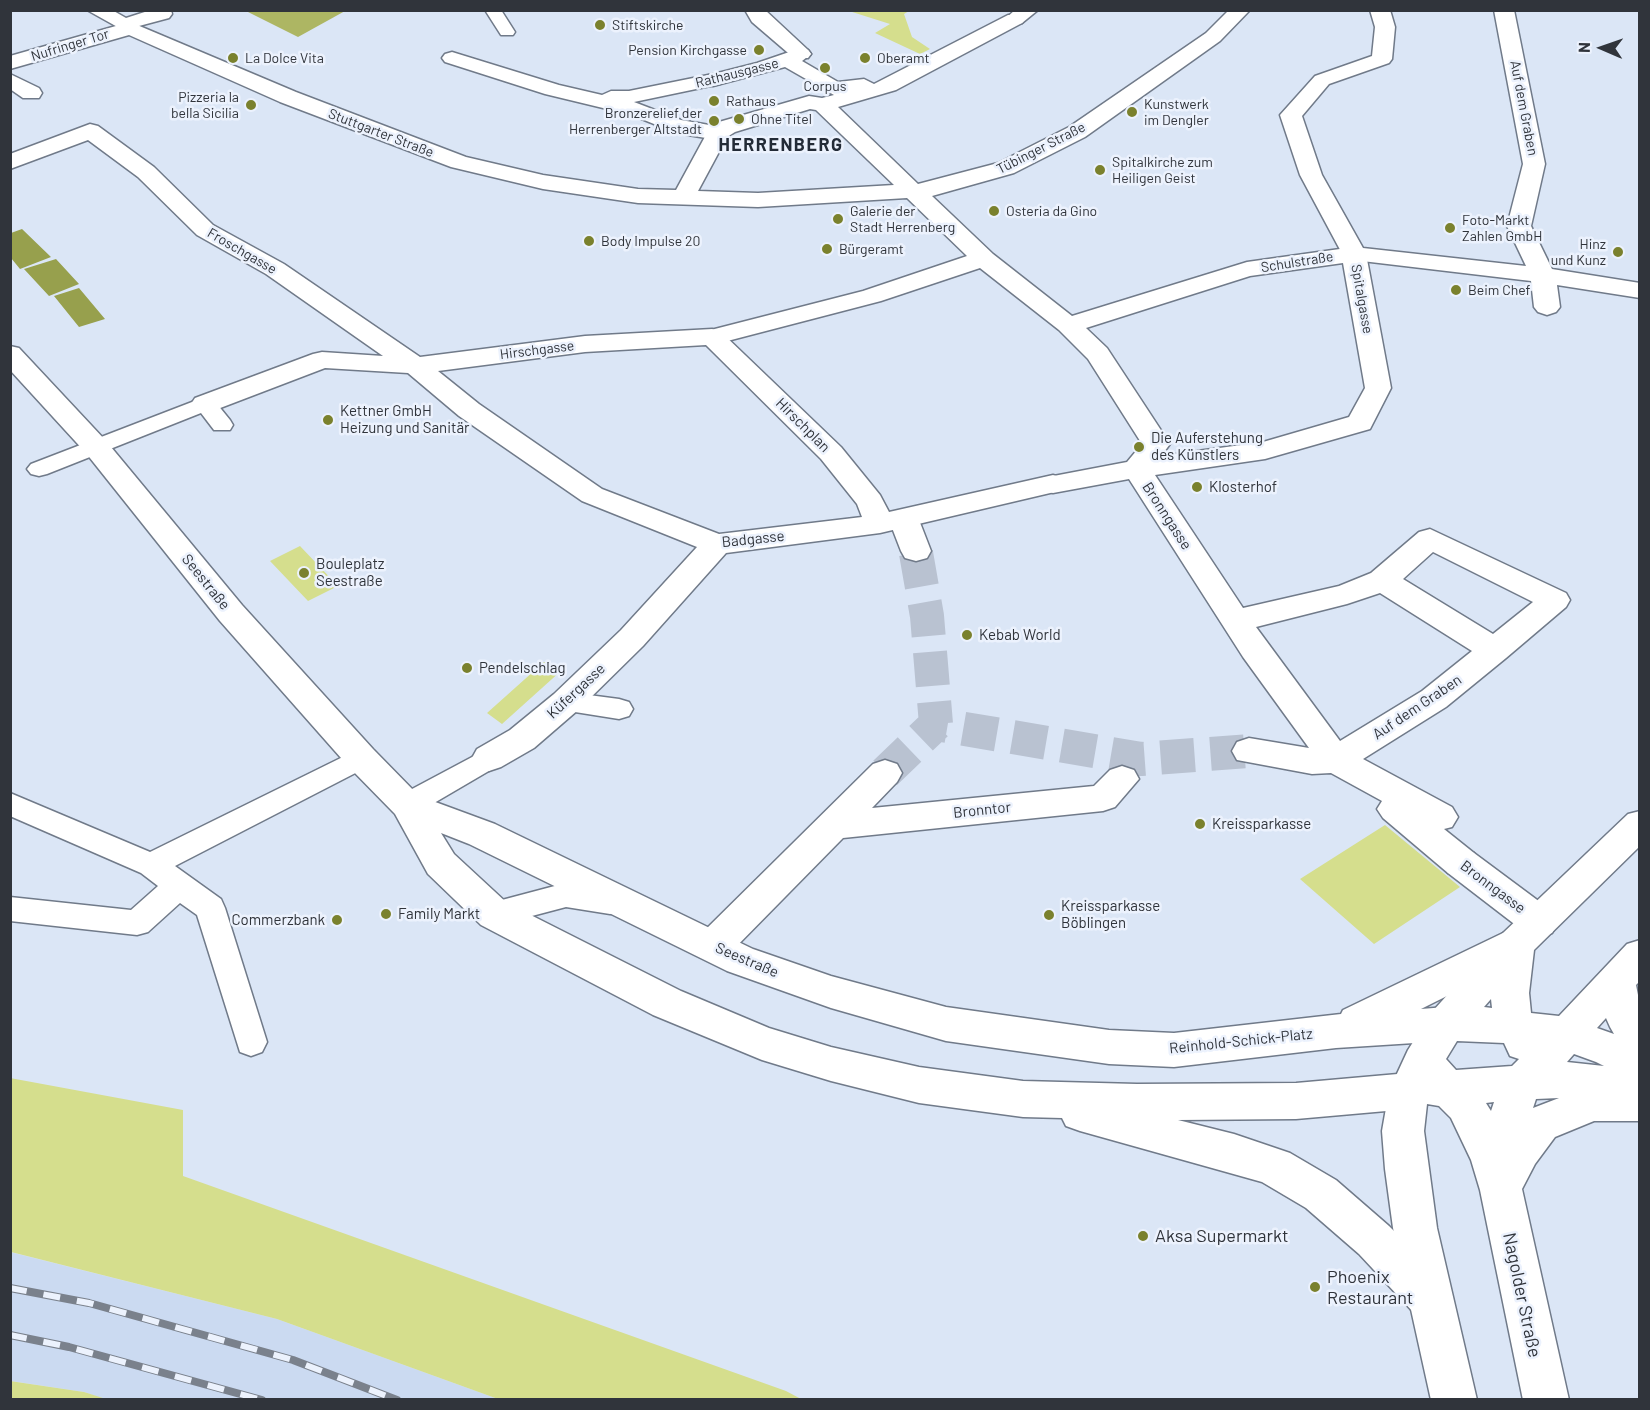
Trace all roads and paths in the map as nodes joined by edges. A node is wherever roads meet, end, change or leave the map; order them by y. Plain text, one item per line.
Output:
1 (96, 10) edge
2 (161, 10) edge
3 (493, 10) edge
4 (1241, 10) edge
5 (1380, 10) edge
6 (1504, 10) edge
7 (1022, 15) edge
8 (769, 17) edge
9 (128, 26) junction
10 (507, 32) dead end
11 (794, 57) junction
12 (452, 58) dead end
13 (10, 63) edge
14 (10, 80) edge
15 (889, 86) junction
16 (31, 93) dead end
17 (576, 95) junction
18 (823, 105) junction
19 (718, 133) junction
20 (10, 162) edge
21 (913, 191) junction
22 (683, 198) junction
23 (1354, 254) junction
24 (984, 259) junction
25 (1544, 275) junction
26 (1640, 291) edge
27 (1547, 307) dead end
28 (1068, 325) junction
29 (712, 337) junction
30 (10, 354) edge
31 (415, 366) junction
32 (205, 404) junction
33 (222, 425) dead end
34 (96, 447) junction
35 (39, 469) dead end
36 (1137, 469) junction
37 (892, 522) junction
38 (717, 544) junction
39 (916, 551) tunnel mouth
40 (1382, 580) junction
41 (1235, 621) junction
42 (1495, 650) junction
43 (566, 702) junction
44 (619, 709) dead end
45 (1249, 750) tunnel mouth
46 (361, 758) junction
47 (489, 758) joint
48 (1336, 760) junction
49 (885, 773) tunnel mouth
50 (1122, 779) dead end
51 (10, 804) edge
52 (407, 805) junction
53 (1440, 818) dead end
54 (1640, 824) edge
55 (834, 825) junction
56 (151, 865) junction
57 (178, 886) junction
58 (629, 905) junction
59 (10, 909) edge
60 (494, 914) junction
61 (1528, 933) junction
62 (713, 946) junction
63 (1628, 968) edge
64 (1446, 1024) junction
65 (1516, 1027) junction
66 (1336, 1031) junction
67 (251, 1042) dead end
68 (1109, 1047) joint
69 (1639, 1063) edge
70 (1550, 1064) junction
71 (1426, 1080) junction
72 (1023, 1099) junction
73 (1640, 1104) edge
74 (1501, 1190) junction
75 (1431, 1299) junction
76 (1454, 1400) edge
77 (1546, 1400) edge

1 - 9 street, Stuttgarter Straße
2 - 9 street, Nufringer Tor
3 - 10 lane
4 - 21 street, Tübinger Straße
5 - 23 street, Spitalgasse
6 - 25 street, Auf dem Graben
7 - 15 street
8 - 11 street
9 - 13 street, Nufringer Tor
9 - 22 street, Stuttgarter Straße
11 - 15 street, Rathausgasse
11 - 17 street, Rathausgasse
12 - 17 street, Rathausgasse
14 - 16 street
15 - 18 street
17 - 19 street, Rathausgasse
18 - 19 street
18 - 21 street, Bronngasse
19 - 22 street
20 - 31 street, Froschgasse
21 - 22 street, Tübinger Straße
21 - 24 street, Bronngasse
23 - 25 street, Schulstraße
23 - 28 street, Schulstraße
23 - 36 street, Spitalgasse
24 - 28 street, Bronngasse
24 - 29 street, Hirschgasse
25 - 26 street, Schulstraße
25 - 27 street, Auf dem Graben
28 - 36 street, Bronngasse
29 - 31 street, Hirschgasse
29 - 37 street, Hirschplan
30 - 34 street, Seestraße
31 - 32 street, Hirschgasse
31 - 38 street, Badgasse
32 - 33 lane
32 - 34 lane, Hirschgasse
34 - 35 lane, Hirschgasse
34 - 46 street, Seestraße
36 - 37 street, Badgasse
36 - 41 street, Bronngasse
37 - 38 street, Badgasse
37 - 39 street
38 - 43 street, Küfergasse
40 - 41 street, Auf dem Graben
40 - 42 street
40 - 42 street, Auf dem Graben
41 - 48 street, Bronngasse
42 - 48 street, Auf dem Graben
43 - 44 lane
43 - 47 street, Küfergasse
45 - 48 street
46 - 52 street, Seestraße
46 - 56 lane
47 - 52 lane, Küfergasse
48 - 53 street, Bronngasse
48 - 61 street, Bronngasse
49 - 55 street
50 - 55 street, Bronntor
51 - 56 lane
52 - 58 street, Seestraße
52 - 60 street, Seestraße
54 - 61 street
55 - 62 street
56 - 57 lane
57 - 59 lane
57 - 67 lane
58 - 60 lane
58 - 62 street, Seestraße
60 - 72 street, Seestraße
61 - 64 street
61 - 65 street
61 - 66 street
62 - 68 street, Seestraße
63 - 69 street
63 - 70 street
64 - 65 street
64 - 66 street
64 - 71 street
65 - 70 street
66 - 68 street, Reinhold-Schick-Platz
66 - 71 street
69 - 70 street
70 - 71 street
70 - 74 street
71 - 72 street
71 - 74 street
71 - 75 street
72 - 75 street
73 - 74 street
74 - 77 street, Nagolder Straße
75 - 76 street

